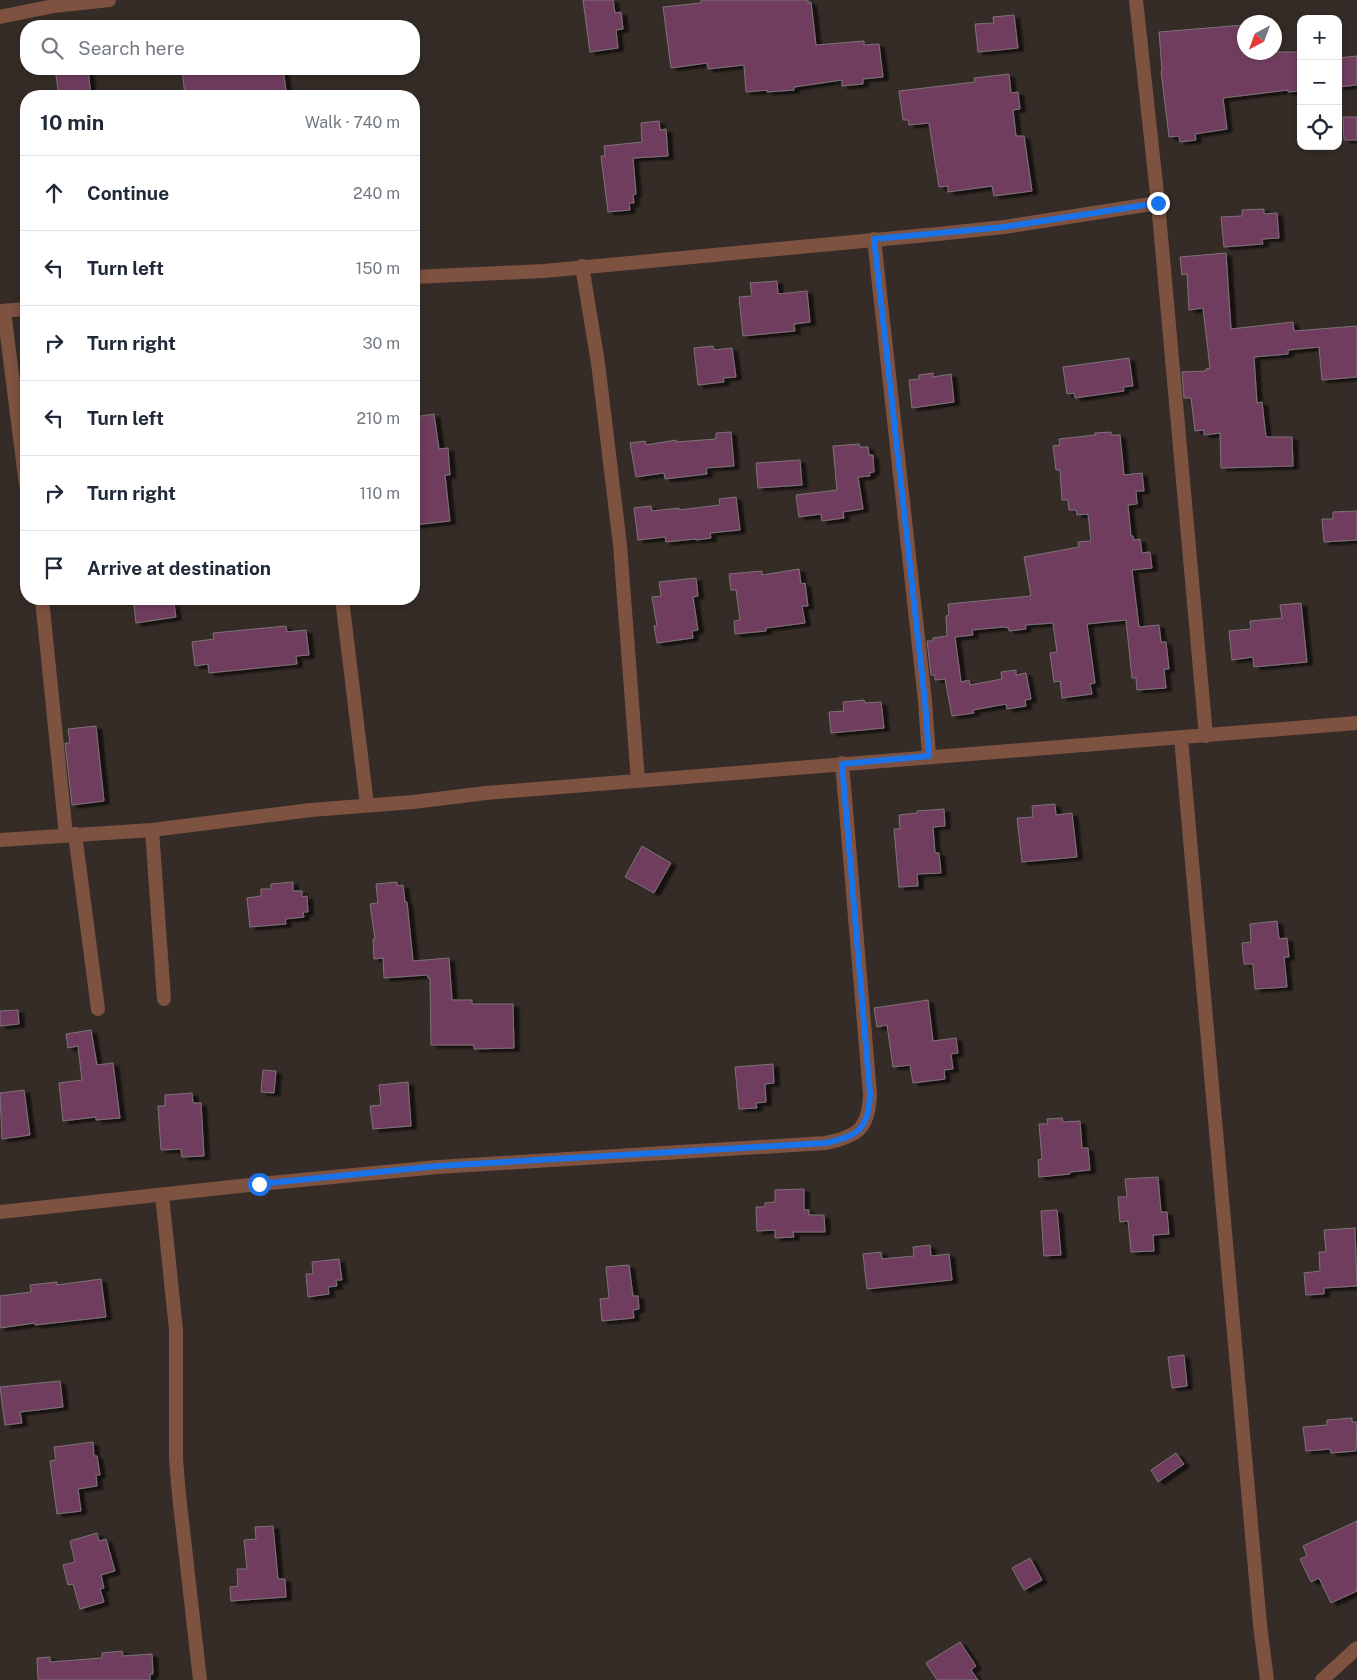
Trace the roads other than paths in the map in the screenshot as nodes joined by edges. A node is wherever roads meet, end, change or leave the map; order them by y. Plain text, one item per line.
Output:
1 (109, 0) edge
2 (1136, 0) edge
3 (0, 17) edge
4 (1158, 203) junction
5 (874, 239) junction
6 (582, 266) junction
7 (420, 277) edge
8 (20, 310) edge
9 (2, 311) edge
10 (20, 442) edge
11 (43, 605) edge
12 (343, 605) edge
13 (1357, 723) edge
14 (1206, 736) junction
15 (1181, 738) junction
16 (929, 756) junction
17 (842, 764) junction
18 (638, 781) junction
19 (367, 805) junction
20 (152, 830) junction
21 (70, 835) junction
22 (0, 840) edge
23 (164, 998) dead end
24 (98, 1009) dead end
25 (162, 1195) junction
26 (0, 1212) edge
27 (1357, 1648) edge
28 (200, 1680) edge
29 (1267, 1680) edge
30 (1322, 1680) edge

1 - 3 street
2 - 4 street
4 - 5 street
4 - 14 street
5 - 6 street
5 - 16 street
6 - 7 street
6 - 18 street
8 - 9 street
9 - 10 street
11 - 21 street
12 - 19 street
13 - 14 street
14 - 15 street
15 - 16 street
15 - 29 street
16 - 17 street
17 - 18 street
17 - 25 street
18 - 19 street
19 - 20 street
20 - 21 street
20 - 23 street
21 - 22 street
21 - 24 street
25 - 26 street
25 - 28 street
27 - 30 street

